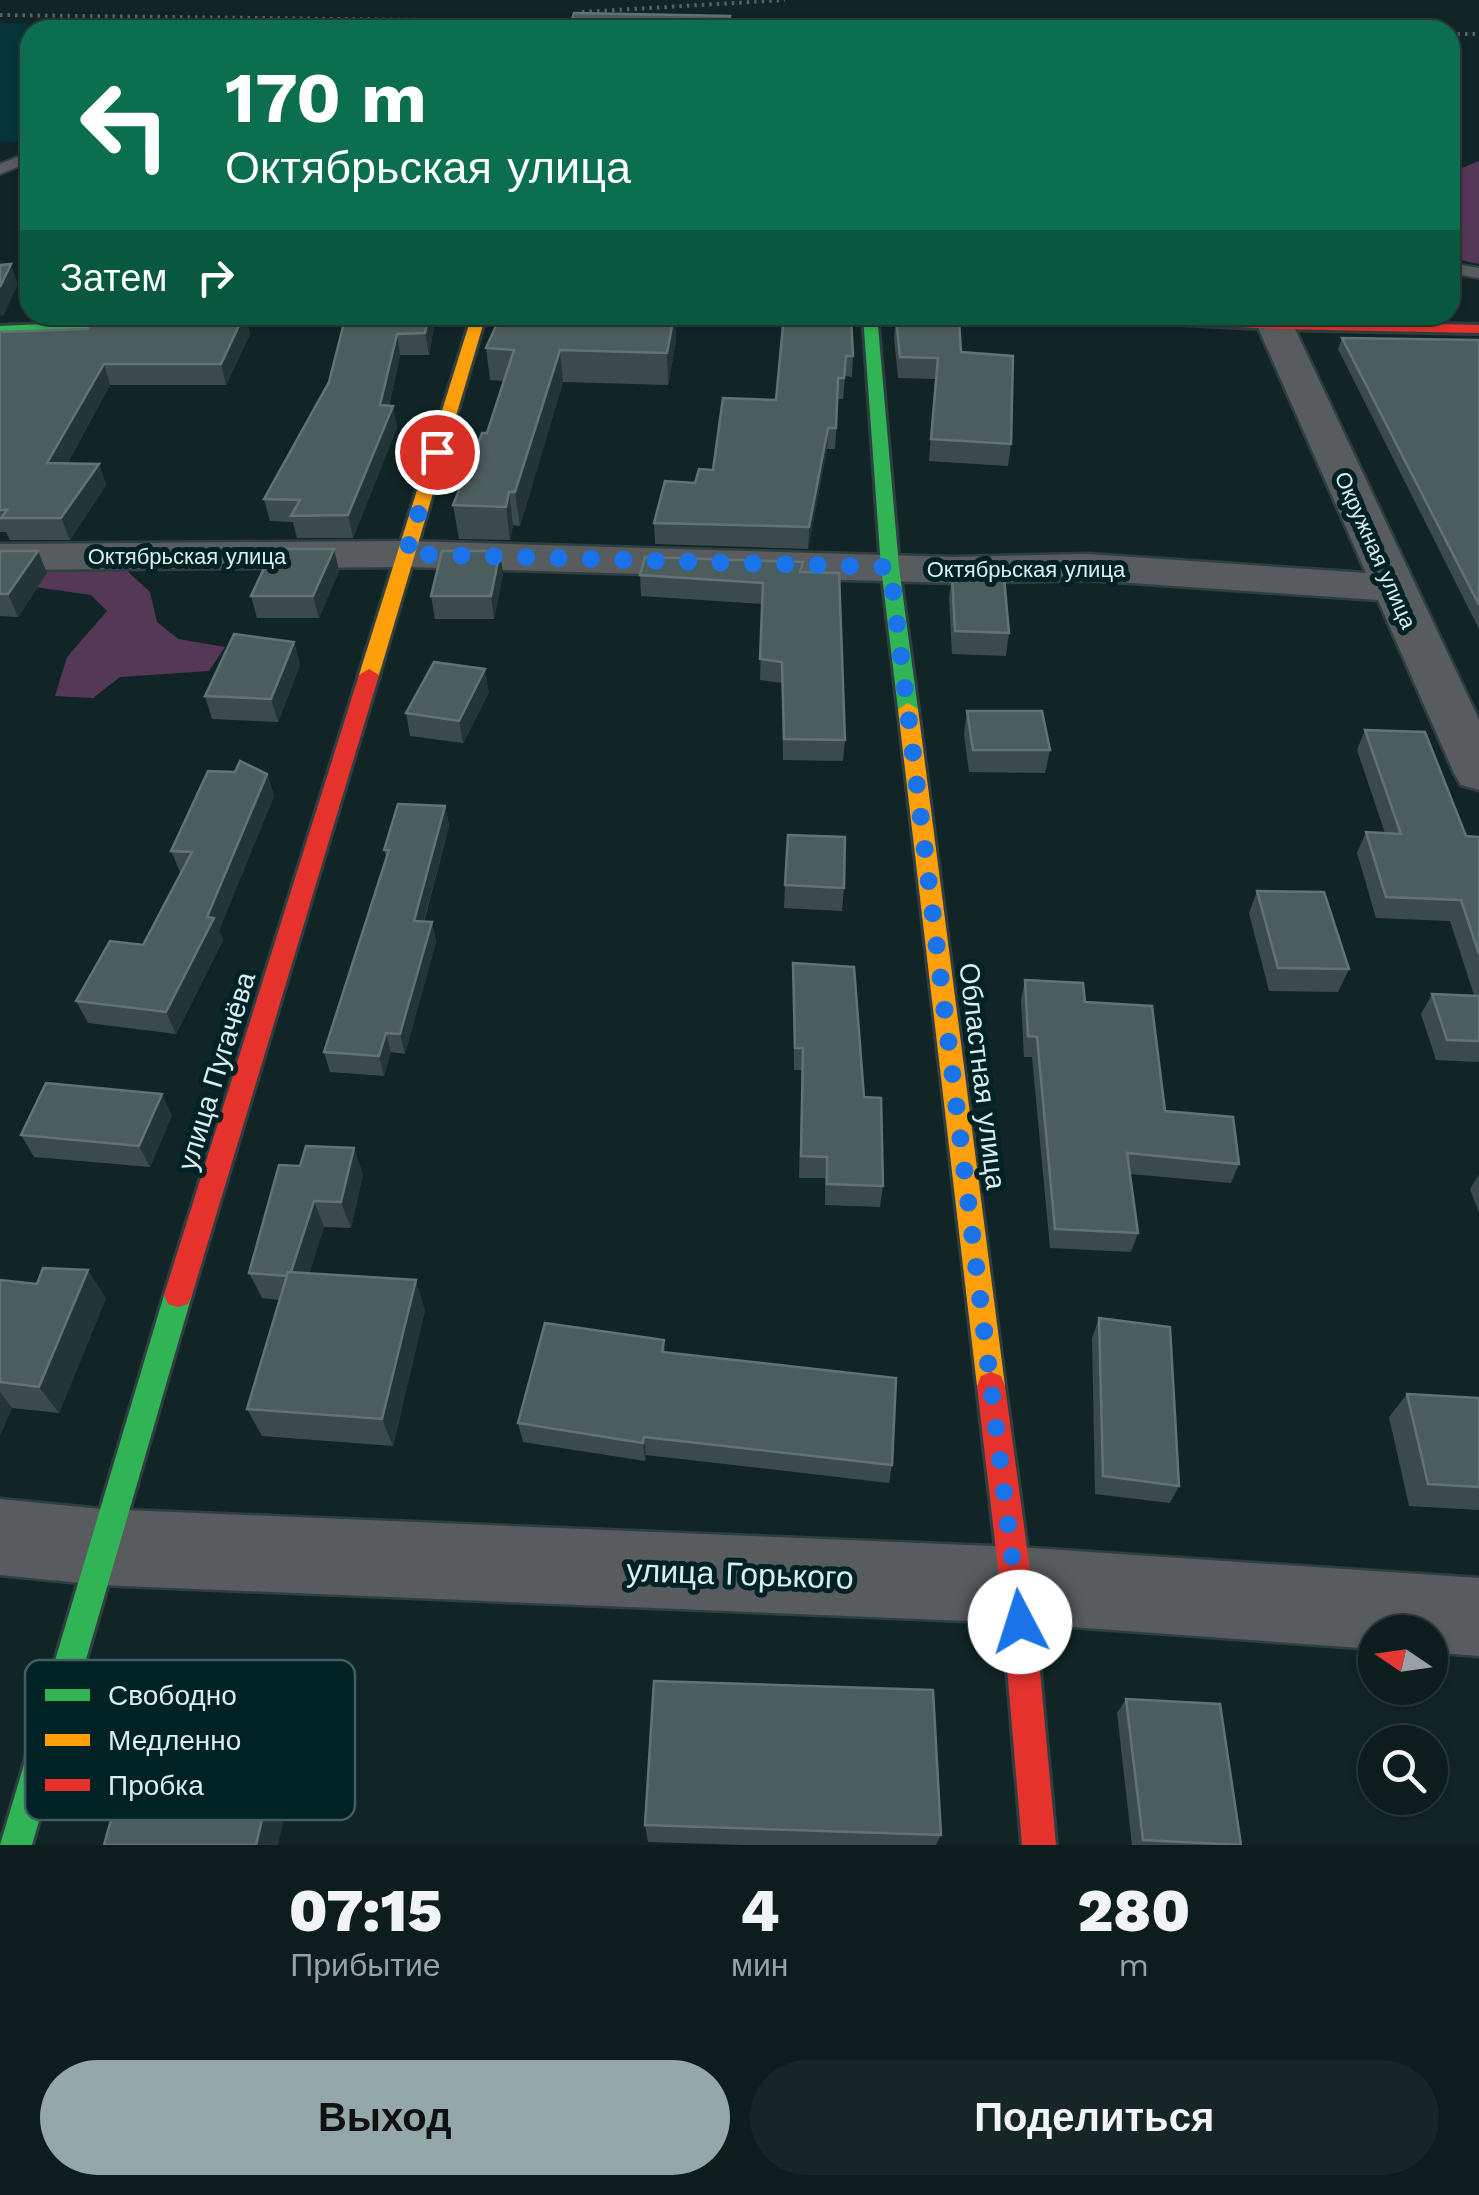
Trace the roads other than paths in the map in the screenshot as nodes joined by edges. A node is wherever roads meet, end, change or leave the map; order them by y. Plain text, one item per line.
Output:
1 (113, 325) edge
2 (475, 325) edge
3 (871, 325) edge
4 (1257, 325) edge
5 (1275, 326) junction
6 (1479, 329) edge
7 (0, 330) edge
8 (406, 554) junction
9 (0, 558) edge
10 (890, 567) junction
11 (1392, 588) junction
12 (1479, 773) edge
13 (0, 1538) edge
14 (100, 1547) junction
15 (1016, 1585) junction
16 (1479, 1618) edge
17 (68, 1660) edge
18 (25, 1810) edge
19 (15, 1845) edge
20 (1039, 1845) edge

1 - 7 street
2 - 8 street, улица Пугачёва
3 - 10 street, Областная улица
4 - 5 street
5 - 6 street
5 - 11 street, Окружная улица
8 - 9 street, Октябрьская улица
8 - 10 street, Октябрьская улица
8 - 14 street, улица Пугачёва
10 - 11 street, Октябрьская улица
10 - 15 street, Областная улица
11 - 12 street, Окружная улица
13 - 14 street, улица Горького
14 - 15 street, улица Горького
14 - 17 street, улица Пугачёва
15 - 16 street, улица Горького
15 - 20 street, Областная улица
18 - 19 street, улица Пугачёва

